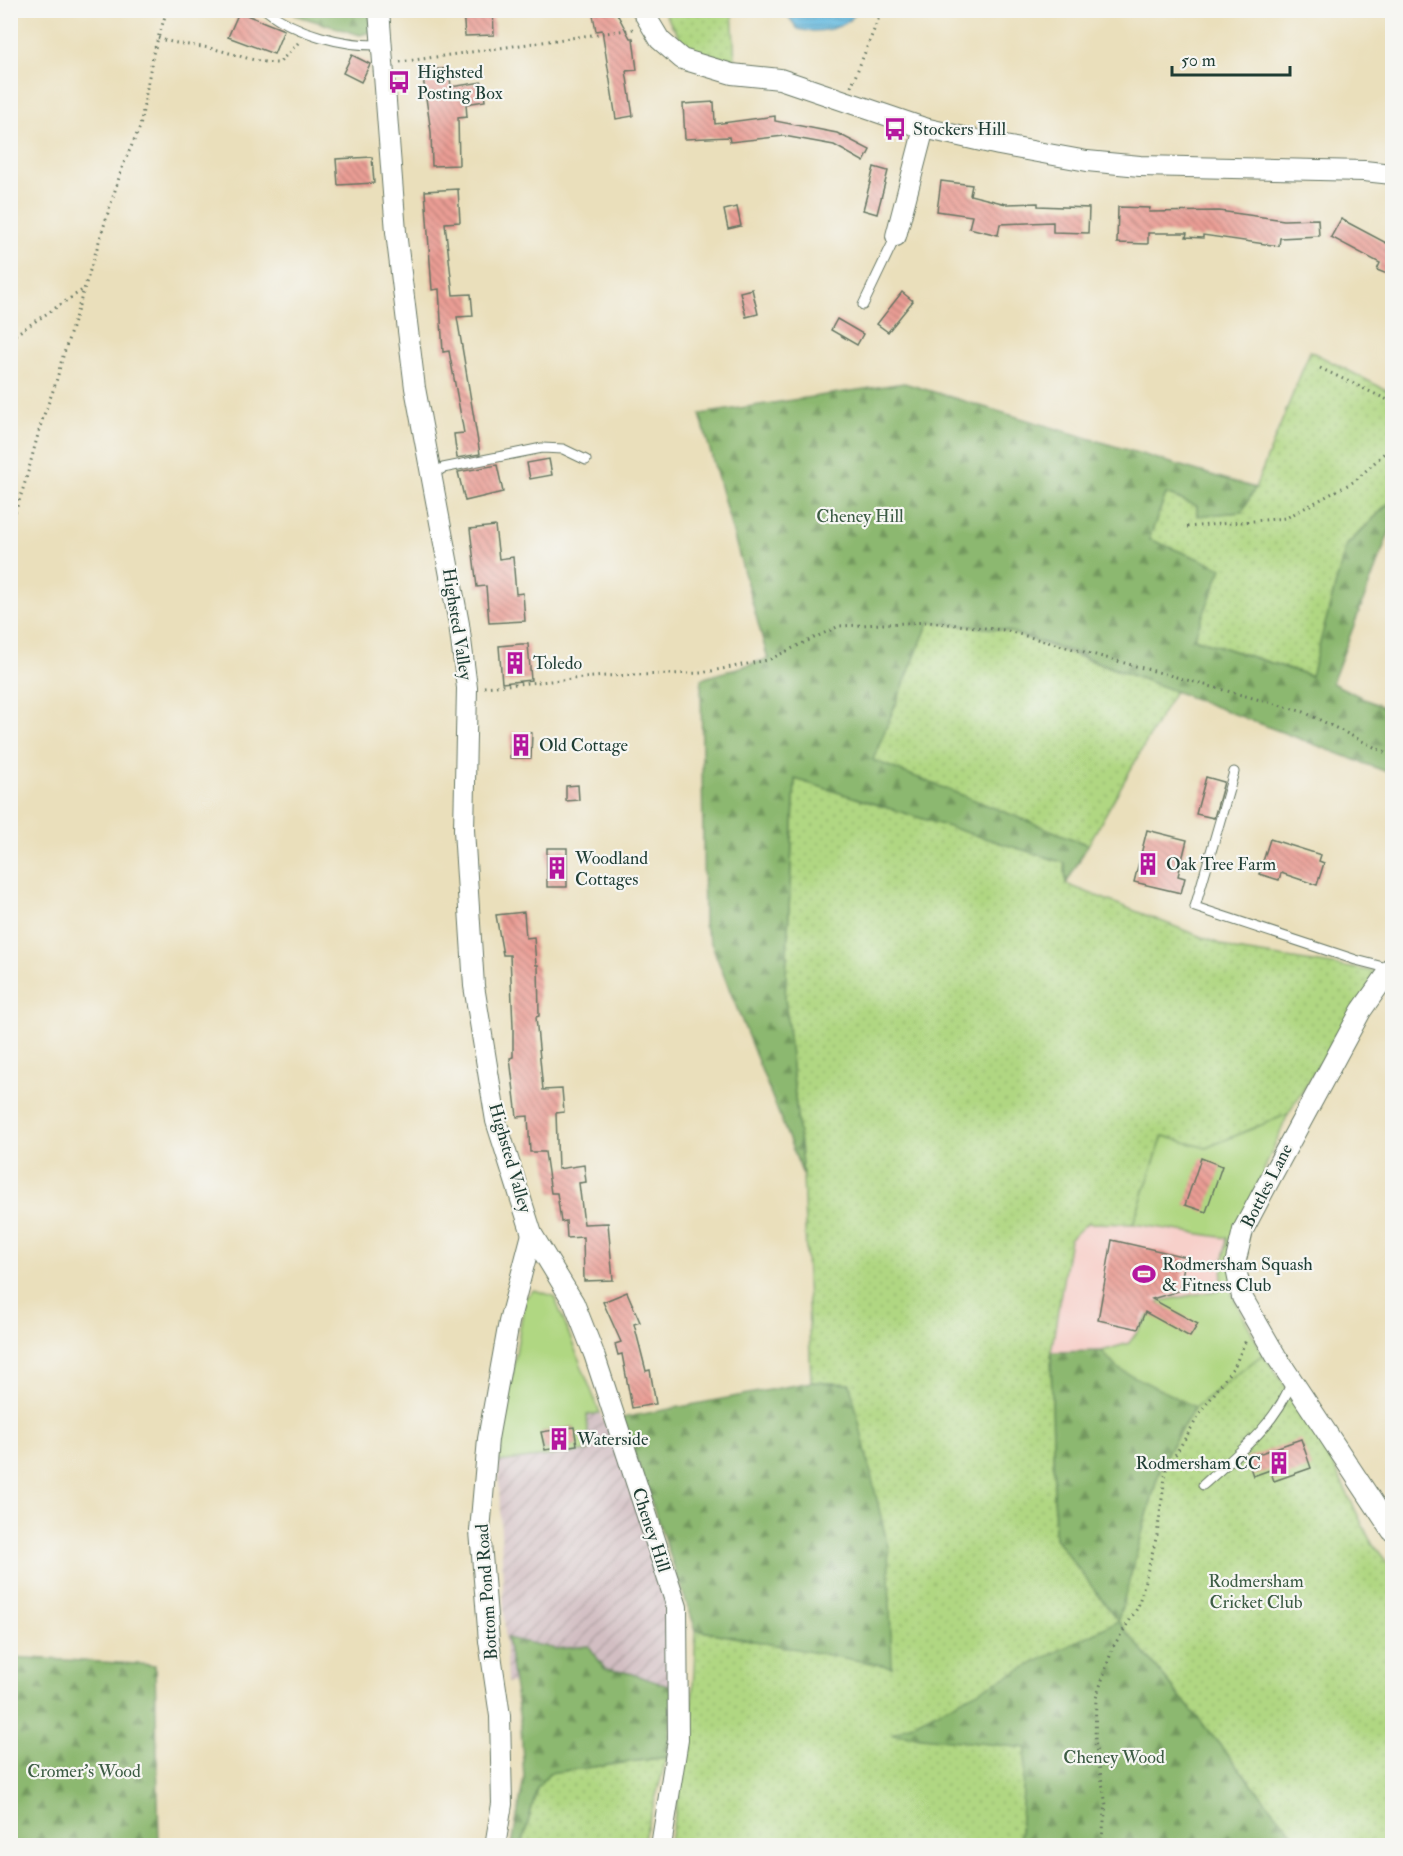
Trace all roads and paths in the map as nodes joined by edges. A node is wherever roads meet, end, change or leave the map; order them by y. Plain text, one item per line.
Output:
1 (167, 10) edge
2 (266, 10) edge
3 (379, 10) edge
4 (882, 10) edge
5 (646, 19) edge
6 (309, 32) junction
7 (158, 38) junction
8 (381, 45) junction
9 (383, 65) junction
10 (844, 101) junction
11 (924, 128) junction
12 (1392, 174) edge
13 (896, 236) joint
14 (85, 287) junction
15 (863, 305) dead end
16 (10, 338) edge
17 (1320, 368) dead end
18 (1392, 402) edge
19 (1392, 446) edge
20 (586, 460) dead end
21 (430, 476) junction
22 (10, 523) edge
23 (1187, 527) dead end
24 (467, 688) junction
25 (1392, 756) edge
26 (1234, 772) dead end
27 (1392, 968) edge
28 (532, 1234) junction
29 (1254, 1318) junction
30 (1292, 1381) junction
31 (1203, 1485) dead end
32 (1392, 1532) edge
33 (495, 1845) edge
34 (661, 1845) edge
35 (1101, 1845) edge

1 - 7 path
2 - 6 lane
3 - 8 street, Highsted Valley
4 - 10 path
5 - 9 path
5 - 10 street
6 - 7 path
6 - 8 lane
7 - 14 path
8 - 9 street, Highsted Valley
9 - 21 street, Highsted Valley
10 - 11 street
11 - 12 street
11 - 13 street
13 - 15 lane
14 - 16 path
14 - 22 path
17 - 18 path
19 - 23 path
20 - 21 lane
21 - 24 street, Highsted Valley
24 - 25 path
24 - 28 street, Highsted Valley
26 - 27 lane
27 - 29 street, Bottles Lane
28 - 33 street, Bottom Pond Road
28 - 34 street, Cheney Hill
29 - 30 street, Bottles Lane
29 - 35 path
30 - 31 lane
30 - 32 street, Bottles Lane

